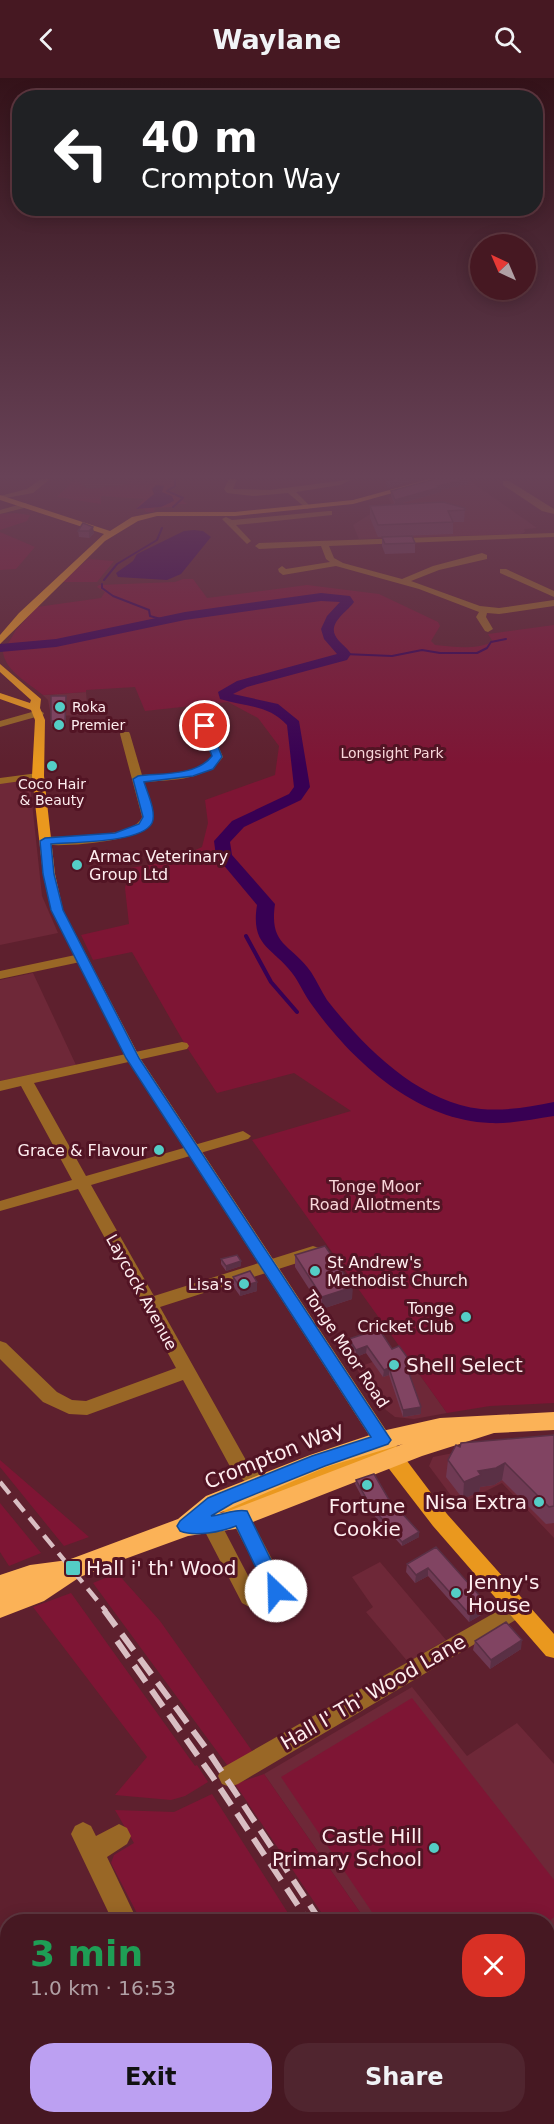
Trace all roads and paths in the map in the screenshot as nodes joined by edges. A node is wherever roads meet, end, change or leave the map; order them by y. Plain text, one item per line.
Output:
1 (64, 574) edge
2 (379, 574) edge
3 (421, 574) edge
4 (512, 574) edge
5 (405, 581) junction
6 (554, 594) edge
7 (554, 603) edge
8 (484, 610) junction
9 (488, 629) dead end
10 (0, 641) edge
11 (0, 667) edge
12 (0, 696) edge
13 (37, 711) junction
14 (0, 724) edge
15 (205, 726) dead end
16 (126, 734) dead end
17 (38, 776) junction
18 (138, 779) junction
19 (0, 781) edge
20 (45, 841) junction
21 (80, 958) junction
22 (0, 975) edge
23 (182, 1046) dead end
24 (133, 1058) junction
25 (25, 1080) junction
26 (0, 1086) edge
27 (243, 1136) dead end
28 (192, 1151) junction
29 (81, 1183) junction
30 (0, 1206) edge
31 (322, 1249) edge
32 (267, 1267) junction
33 (150, 1304) junction
34 (0, 1348) edge
35 (186, 1372) junction
36 (554, 1421) edge
37 (388, 1449) junction
38 (268, 1488) junction
39 (213, 1513) junction
40 (240, 1517) junction
41 (71, 1570) junction
42 (0, 1586) edge
43 (0, 1607) edge
44 (517, 1609) junction
45 (554, 1648) edge
46 (230, 1776) dead end
47 (119, 1836) dead end
48 (122, 1914) edge

1 - 10 main road
2 - 5 street
3 - 5 street
4 - 6 street
5 - 8 street
7 - 8 street
8 - 9 street
11 - 13 main road
12 - 13 main road
13 - 14 street
13 - 17 main road, Tonge Moor Road
15 - 18 street
16 - 18 street
17 - 19 street
17 - 20 main road, Tonge Moor Road
18 - 20 street
20 - 21 main road, Tonge Moor Road
21 - 22 street
21 - 24 main road, Tonge Moor Road
23 - 24 street
24 - 25 street
24 - 28 main road, Tonge Moor Road
25 - 26 street
25 - 29 street, Laycock Avenue
27 - 28 street
28 - 29 street
28 - 32 main road, Tonge Moor Road
29 - 30 street
29 - 33 street, Laycock Avenue
31 - 32 street
32 - 33 street
32 - 37 main road, Tonge Moor Road
33 - 35 street, Laycock Avenue
34 - 35 street
35 - 38 street, Laycock Avenue
36 - 37 highway, Crompton Way
37 - 38 highway, Crompton Way
37 - 40 highway, Crompton Way
37 - 44 main road, Tonge Moor Road
38 - 39 highway, Crompton Way
39 - 40 highway, Crompton Way
39 - 40 street
39 - 41 highway, Crompton Way
41 - 42 highway, Crompton Way
41 - 43 highway, Crompton Way
44 - 45 main road, Tonge Moor Road
44 - 46 street, Hall I' Th' Wood Lane
47 - 48 street

